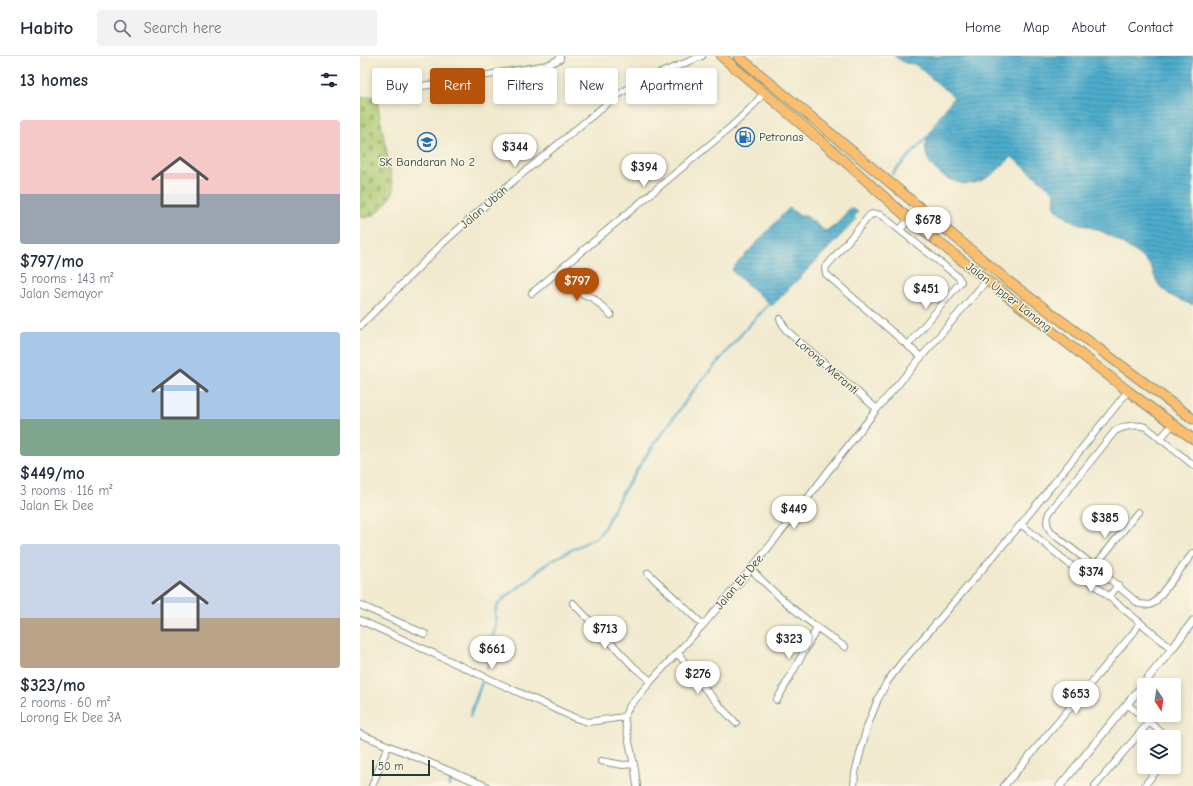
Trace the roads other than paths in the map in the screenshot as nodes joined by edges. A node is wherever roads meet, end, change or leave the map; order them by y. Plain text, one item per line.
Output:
1 (702, 56) edge
2 (721, 56) edge
3 (738, 56) edge
4 (560, 57) edge
5 (422, 86) edge
6 (764, 93) junction
7 (909, 219) junction
8 (900, 230) junction
9 (559, 271) junction
10 (987, 280) junction
11 (532, 293) dead end
12 (611, 315) dead end
13 (780, 319) dead end
14 (360, 326) edge
15 (908, 345) junction
16 (921, 357) junction
17 (1128, 390) junction
18 (877, 409) junction
19 (1193, 419) edge
20 (1173, 424) junction
21 (1160, 439) junction
22 (1193, 439) edge
23 (1193, 465) edge
24 (1138, 512) dead end
25 (1021, 524) junction
26 (1068, 545) junction
27 (1193, 553) edge
28 (1059, 556) junction
29 (1094, 566) junction
30 (751, 569) junction
31 (648, 573) dead end
32 (1086, 577) junction
33 (1118, 585) junction
34 (1109, 597) junction
35 (573, 603) dead end
36 (361, 607) edge
37 (360, 620) edge
38 (1193, 621) edge
39 (1140, 622) junction
40 (703, 625) junction
41 (817, 628) junction
42 (416, 630) junction
43 (425, 634) dead end
44 (410, 642) junction
45 (845, 647) dead end
46 (1172, 649) junction
47 (678, 653) junction
48 (651, 681) junction
49 (777, 700) dead end
50 (1127, 704) junction
51 (1137, 712) edge
52 (624, 717) junction
53 (1149, 722) joint
54 (736, 723) dead end
55 (1159, 730) edge
56 (360, 734) edge
57 (388, 746) junction
58 (601, 761) dead end
59 (634, 764) junction
60 (1154, 774) edge
61 (372, 786) edge
62 (486, 786) edge
63 (637, 786) edge
64 (854, 786) edge
65 (1004, 786) edge
66 (1060, 786) edge
67 (1095, 786) edge
68 (1144, 786) edge

1 - 14 street, Jalan Ubah
2 - 6 main road, Jalan Upper Lanang
3 - 19 main road, Jalan Upper Lanang
4 - 5 street
6 - 7 main road, Jalan Upper Lanang
6 - 9 street
7 - 8 street
7 - 10 main road, Jalan Upper Lanang
8 - 15 street
8 - 15 street
9 - 11 street
9 - 12 street
10 - 16 street, Jalan Ek Dee
10 - 17 main road, Jalan Upper Lanang
13 - 18 street, Lorong Meranti
15 - 16 street
16 - 18 street, Jalan Ek Dee
17 - 20 main road, Jalan Upper Lanang
17 - 25 street
18 - 30 street, Jalan Ek Dee
20 - 21 street
20 - 22 main road, Jalan Upper Lanang
21 - 23 street
21 - 26 street
24 - 29 street
25 - 28 street
25 - 64 street
26 - 28 street
26 - 29 street
27 - 33 street
28 - 32 street
29 - 32 street
29 - 33 street
30 - 40 street, Jalan Ek Dee
30 - 41 street
31 - 40 street
32 - 34 street
33 - 34 street
34 - 39 street
35 - 48 street
36 - 42 street
37 - 44 street
38 - 46 street
39 - 46 street
39 - 65 street
40 - 47 street, Jalan Ek Dee
41 - 45 street
41 - 49 street
42 - 43 street
42 - 44 street
44 - 52 street
46 - 50 street
47 - 48 street, Jalan Ek Dee
47 - 54 street
48 - 52 street, Jalan Ek Dee
50 - 51 street
50 - 66 street
52 - 59 street
53 - 55 street
53 - 67 street
56 - 57 street
57 - 61 street
57 - 62 street
58 - 59 street
59 - 63 street
60 - 68 street

